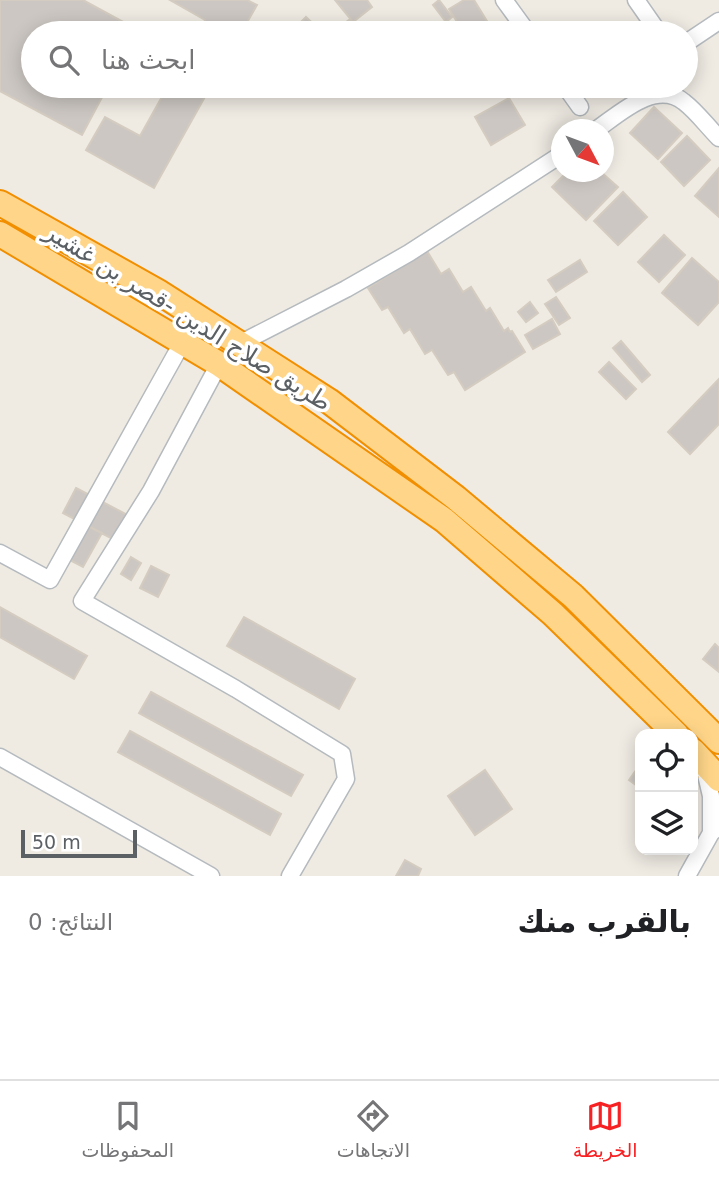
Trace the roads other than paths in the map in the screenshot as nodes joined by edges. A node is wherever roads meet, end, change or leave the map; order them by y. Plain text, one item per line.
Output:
1 (504, 0) edge
2 (636, 0) edge
3 (519, 21) edge
4 (651, 21) edge
5 (719, 22) edge
6 (698, 35) edge
7 (574, 98) edge
8 (650, 98) edge
9 (677, 98) edge
10 (580, 107) dead end
11 (612, 119) edge
12 (719, 138) edge
13 (551, 161) edge
14 (0, 203) edge
15 (0, 234) edge
16 (160, 293) junction
17 (146, 321) junction
18 (182, 343) junction
19 (241, 343) junction
20 (219, 364) junction
21 (0, 553) edge
22 (671, 729) edge
23 (719, 741) edge
24 (0, 757) edge
25 (705, 764) edge
26 (715, 830) edge
27 (211, 876) edge
28 (290, 876) edge
29 (687, 876) edge

1 - 3 street
2 - 4 street
5 - 6 street
7 - 10 street
8 - 11 street
9 - 12 street
13 - 19 street
14 - 16 highway, طريق صلاح الدين -قصر بن غشير
15 - 17 highway
16 - 17 highway
16 - 19 highway, طريق صلاح الدين -قصر بن غشير
17 - 18 highway
18 - 20 highway
18 - 21 street
19 - 23 highway, طريق صلاح الدين -قصر بن غشير
20 - 22 highway
20 - 28 street
24 - 27 street
25 - 26 street
26 - 29 street

